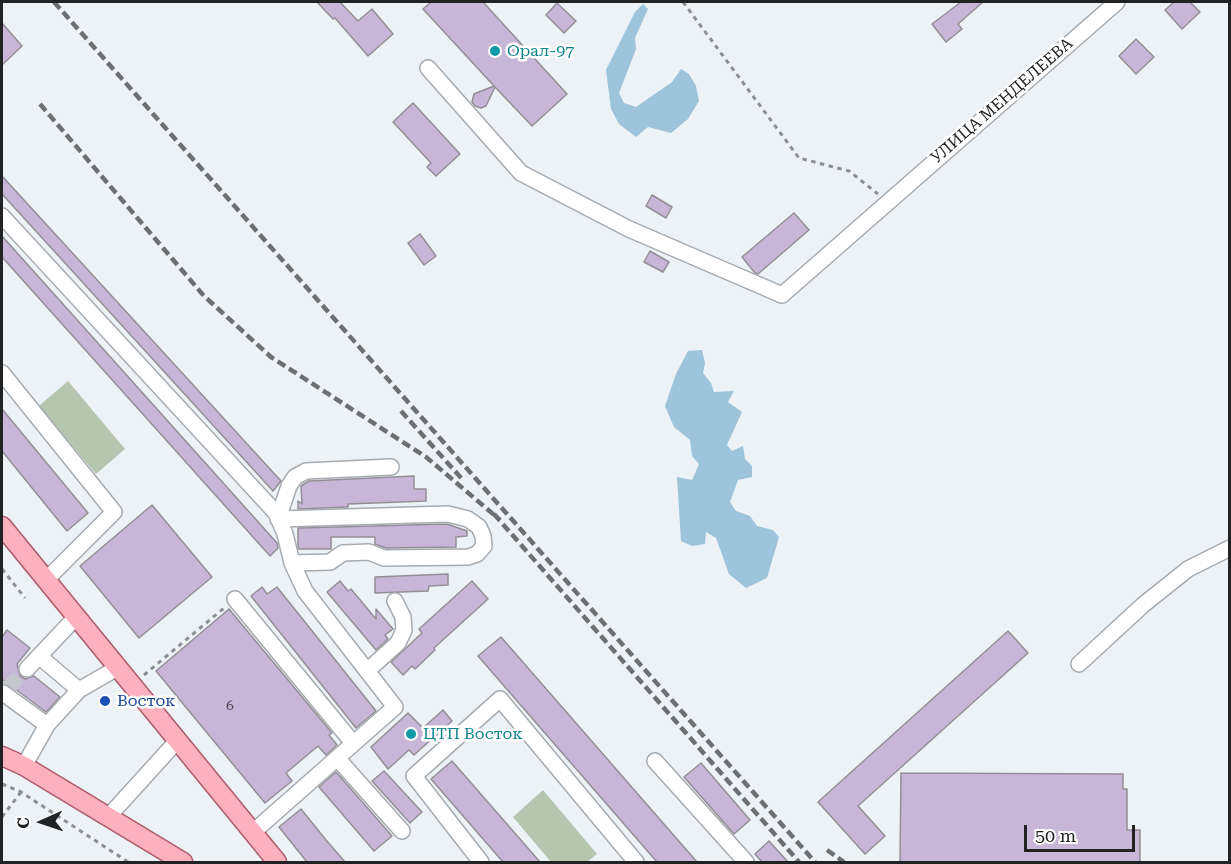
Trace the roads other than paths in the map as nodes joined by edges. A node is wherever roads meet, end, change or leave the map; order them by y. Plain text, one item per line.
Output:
1 (1117, 2) edge
2 (428, 68) dead end
3 (2, 216) edge
4 (2, 373) edge
5 (391, 467) dead end
6 (278, 519) junction
7 (2, 526) edge
8 (1230, 548) edge
9 (292, 563) junction
10 (46, 580) junction
11 (235, 599) road end
12 (395, 601) dead end
13 (76, 617) junction
14 (40, 657) junction
15 (1079, 664) dead end
16 (117, 668) junction
17 (27, 669) tunnel mouth
18 (368, 671) junction
19 (80, 690) junction
20 (4, 691) edge
21 (47, 725) junction
22 (177, 741) junction
23 (353, 743) junction
24 (337, 758) junction
25 (655, 761) dead end
26 (9, 763) edge
27 (108, 817) junction
28 (402, 831) dead end
29 (252, 832) junction
30 (175, 860) edge
31 (277, 862) edge
32 (481, 862) edge
33 (636, 862) edge
34 (746, 862) edge

1 - 2 street, УЛИЦА МЕНДЕЛЕЕВА
3 - 6 street
4 - 10 street
5 - 6 street
6 - 9 street
6 - 9 street
7 - 10 main road
8 - 15 street
9 - 18 street
10 - 13 main road
11 - 23 street
12 - 18 street
13 - 14 street
13 - 16 main road
14 - 17 street
14 - 19 street
16 - 19 street
16 - 22 main road
18 - 23 street
19 - 21 street
20 - 21 street
21 - 26 street
22 - 27 street
22 - 29 main road
23 - 24 street
24 - 28 street
24 - 29 street
25 - 34 street
26 - 27 main road
27 - 30 main road
29 - 31 main road
32 - 33 street

